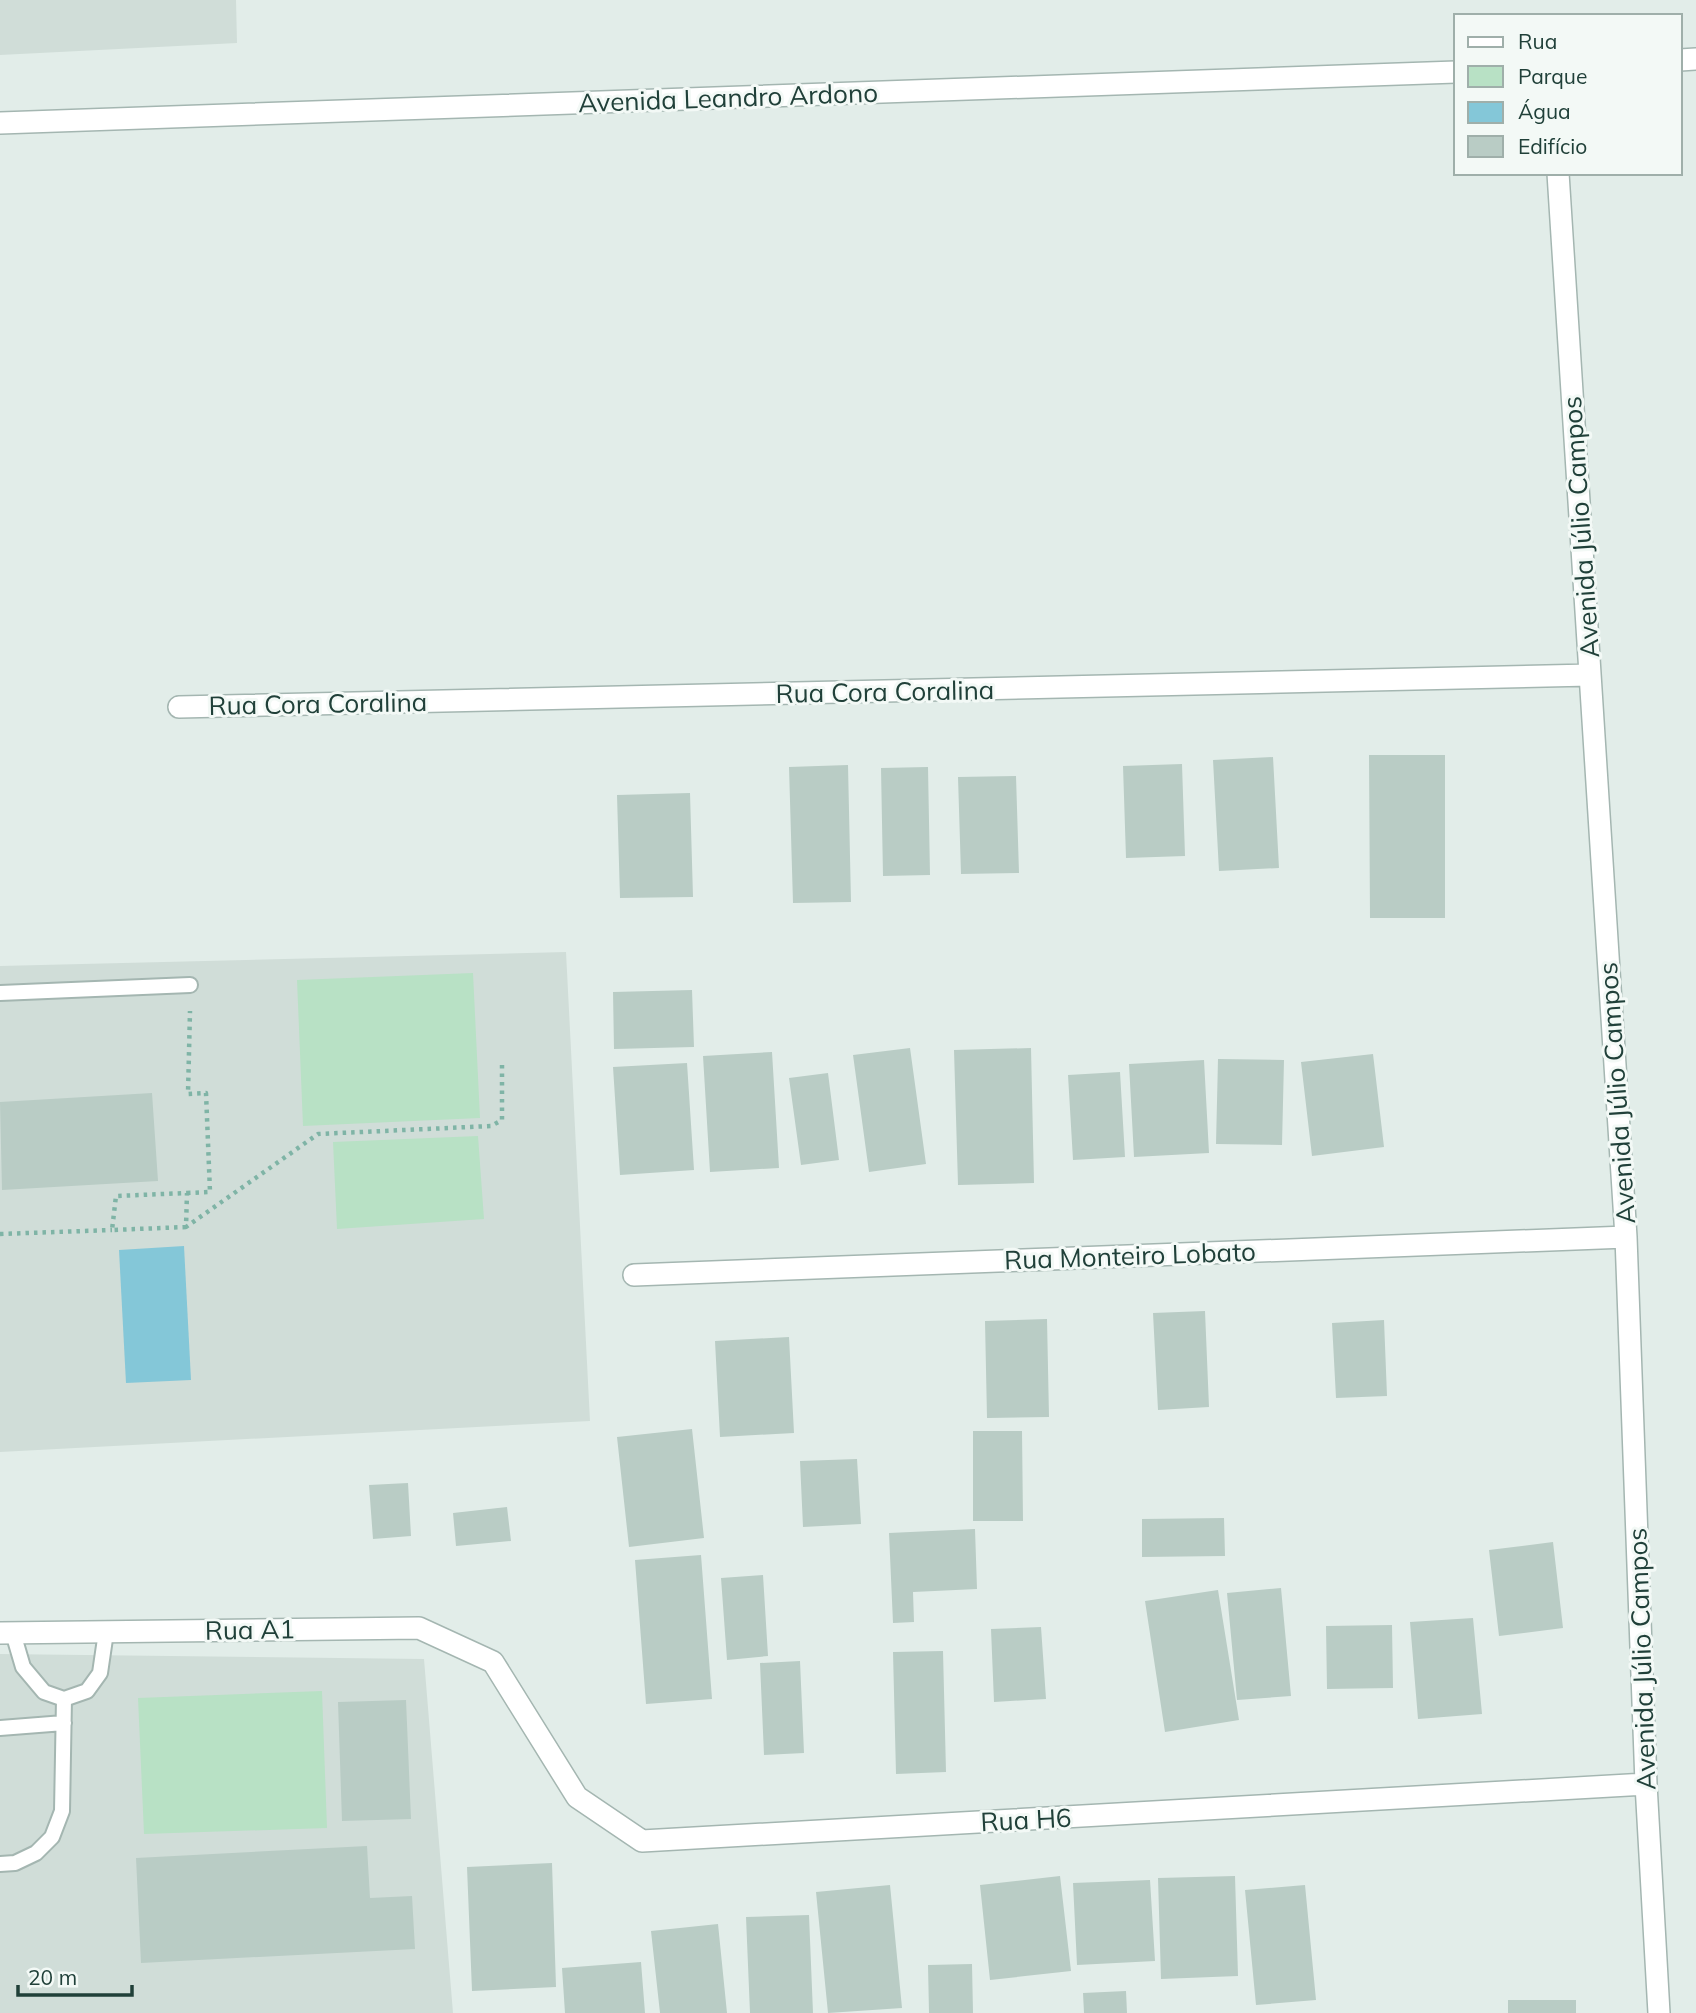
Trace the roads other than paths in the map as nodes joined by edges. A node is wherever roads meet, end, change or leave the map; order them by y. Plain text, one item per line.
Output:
1 (1454, 72) edge
2 (0, 123) edge
3 (1559, 175) edge
4 (1590, 676) junction
5 (179, 707) dead end
6 (190, 985) road end
7 (0, 993) edge
8 (1626, 1237) junction
9 (634, 1275) dead end
10 (106, 1632) junction
11 (6, 1633) edge
12 (494, 1662) joint
13 (64, 1699) junction
14 (64, 1723) junction
15 (0, 1728) edge
16 (1646, 1784) junction
17 (0, 1864) edge
18 (1660, 2013) edge

1 - 2 street, Avenida Leandro Ardono
3 - 4 street, Avenida Júlio Campos
4 - 5 street, Rua Cora Coralina
4 - 8 street, Avenida Júlio Campos
6 - 7 lane
8 - 9 street, Rua Monteiro Lobato
8 - 16 street, Avenida Júlio Campos
10 - 11 street, Rua A1
10 - 12 street, Rua A1
10 - 13 lane
11 - 13 lane
12 - 16 street, Rua H6
13 - 14 lane
14 - 15 lane
14 - 17 lane
16 - 18 street, Avenida Júlio Campos

